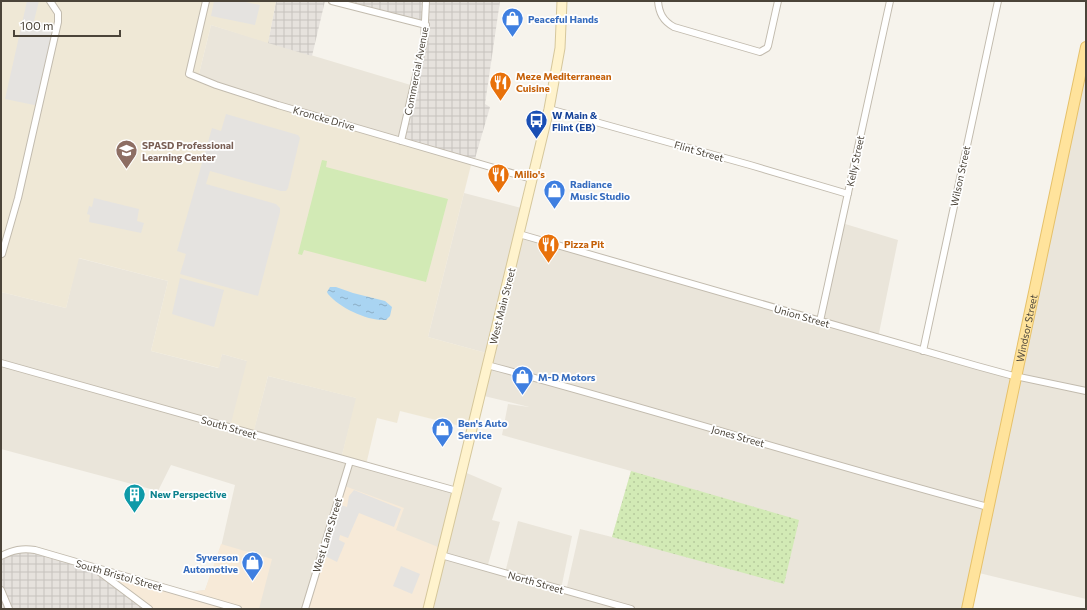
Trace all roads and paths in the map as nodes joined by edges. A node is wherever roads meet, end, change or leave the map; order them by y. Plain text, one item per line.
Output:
1 (50, 1) edge
2 (206, 1) edge
3 (332, 1) edge
4 (426, 1) edge
5 (562, 1) edge
6 (658, 1) edge
7 (778, 1) edge
8 (890, 1) edge
9 (998, 1) edge
10 (426, 25) junction
11 (1086, 47) edge
12 (549, 109) junction
13 (401, 140) junction
14 (532, 179) junction
15 (848, 194) junction
16 (519, 234) junction
17 (1, 253) edge
18 (820, 321) junction
19 (923, 351) junction
20 (1, 363) edge
21 (487, 365) junction
22 (1016, 376) junction
23 (1086, 391) edge
24 (350, 461) junction
25 (457, 491) junction
26 (988, 507) junction
27 (441, 555) junction
28 (1, 556) edge
29 (94, 568) junction
30 (1, 590) edge
31 (9, 609) edge
32 (149, 609) edge
33 (238, 609) edge
34 (305, 609) edge
35 (428, 609) edge
36 (631, 609) edge
37 (967, 609) edge

1 - 17 street
2 - 13 street, Kroncke Drive
3 - 10 street
4 - 10 street, Commercial Avenue
5 - 12 main road, West Main Street
6 - 7 street
8 - 15 street, Kelly Street
9 - 19 street, Wilson Street
10 - 13 street, Commercial Avenue
11 - 22 main road, Windsor Street
12 - 14 main road, West Main Street
12 - 15 street, Flint Street
13 - 14 street, Kroncke Drive
14 - 16 main road, West Main Street
15 - 18 street, Kelly Street
16 - 18 street, Union Street
16 - 21 main road, West Main Street
18 - 19 street, Union Street
19 - 22 street, Union Street
20 - 24 street, South Street
21 - 25 main road, West Main Street
21 - 26 street, Jones Street
22 - 23 street, Union Street
22 - 26 main road, Windsor Street
24 - 25 street, South Street
24 - 34 street, West Lane Street
25 - 27 main road, West Main Street
26 - 37 main road, Windsor Street
27 - 35 main road, West Main Street
27 - 36 street, North Street
28 - 29 street, South Bristol Street
29 - 32 street
29 - 33 street, South Bristol Street
30 - 31 street

